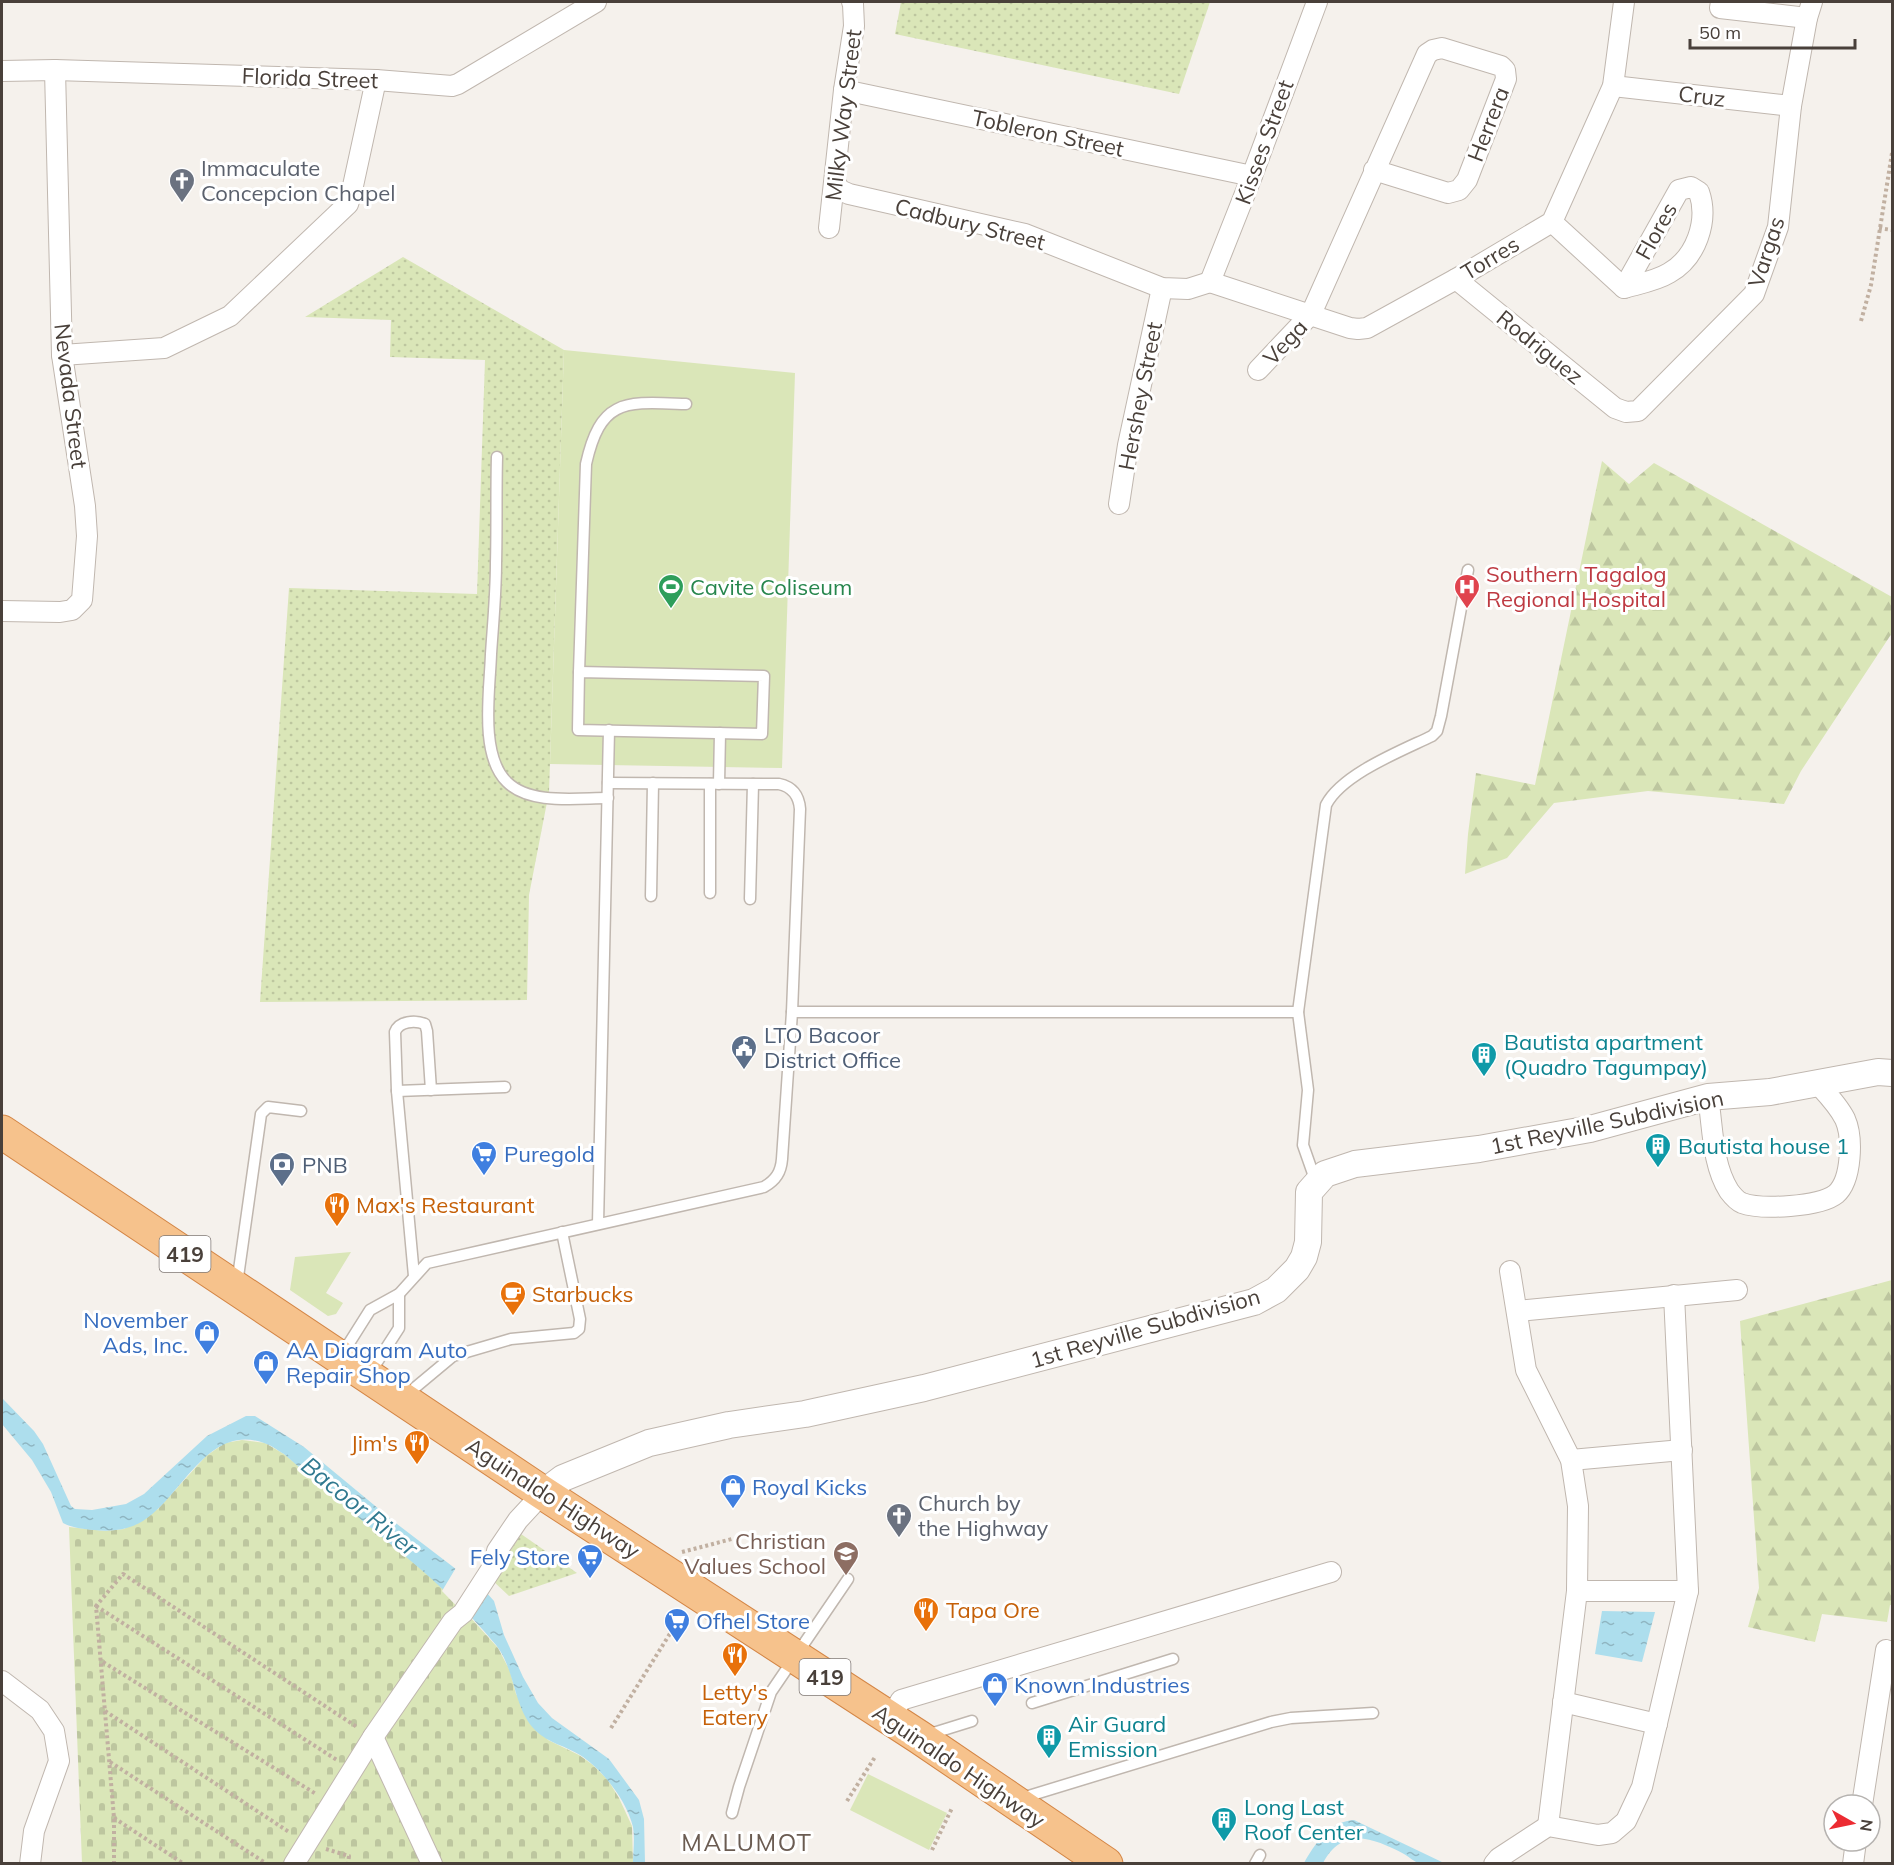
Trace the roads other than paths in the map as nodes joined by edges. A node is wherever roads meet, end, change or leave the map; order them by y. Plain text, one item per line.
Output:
1 (596, 2) edge
2 (852, 2) edge
3 (1317, 2) edge
4 (1624, 2) edge
5 (1721, 2) edge
6 (1810, 10) edge
7 (55, 70) junction
8 (2, 71) edge
9 (376, 80) junction
10 (1612, 86) junction
11 (844, 90) junction
12 (1791, 106) junction
13 (1374, 170) junction
14 (1252, 176) junction
15 (835, 182) junction
16 (1552, 222) junction
17 (829, 228) dead end
18 (1456, 279) junction
19 (1210, 282) junction
20 (1162, 288) junction
21 (1624, 288) junction
22 (1311, 315) junction
23 (62, 355) junction
24 (1258, 370) dead end
25 (686, 404) dead end
26 (1626, 412) joint
27 (497, 457) dead end
28 (1119, 504) dead end
29 (1468, 570) dead end
30 (2, 611) edge
31 (579, 672) junction
32 (609, 730) junction
33 (720, 733) junction
34 (609, 783) junction
35 (653, 783) junction
36 (715, 784) junction
37 (753, 784) junction
38 (608, 798) junction
39 (710, 893) dead end
40 (651, 896) dead end
41 (750, 899) dead end
42 (792, 1012) junction
43 (1298, 1012) junction
44 (1893, 1073) edge
45 (1817, 1083) junction
46 (505, 1087) dead end
47 (431, 1089) junction
48 (397, 1091) junction
49 (1708, 1097) junction
50 (301, 1111) dead end
51 (2, 1132) edge
52 (1316, 1182) junction
53 (598, 1224) junction
54 (562, 1232) junction
55 (1510, 1271) dead end
56 (414, 1276) junction
57 (237, 1288) junction
58 (1737, 1290) dead end
59 (399, 1294) junction
60 (1674, 1295) junction
61 (1517, 1311) junction
62 (340, 1357) junction
63 (368, 1375) junction
64 (403, 1398) junction
65 (1682, 1450) junction
66 (1571, 1460) junction
67 (543, 1492) junction
68 (1331, 1572) dead end
69 (848, 1579) dead end
70 (1577, 1591) junction
71 (1688, 1591) junction
72 (1886, 1650) dead end
73 (795, 1658) junction
74 (1173, 1659) dead end
75 (2, 1681) edge
76 (1563, 1702) junction
77 (1032, 1703) dead end
78 (1373, 1713) dead end
79 (890, 1719) junction
80 (972, 1721) dead end
81 (1657, 1724) junction
82 (373, 1737) junction
83 (919, 1737) junction
84 (1864, 1793) edge
85 (1013, 1801) junction
86 (732, 1813) dead end
87 (1548, 1826) junction
88 (30, 1863) edge
89 (294, 1863) edge
90 (432, 1863) edge
91 (1106, 1863) edge
92 (1494, 1863) edge

1 - 9 street, Florida Street
2 - 11 street, Milky Way Street
3 - 14 street, Kisses Street
4 - 10 street
5 - 6 street
6 - 12 street, Vargas
7 - 8 street, Florida Street
7 - 9 street, Florida Street
7 - 23 street, Nevada Street
9 - 23 street
10 - 12 street, Cruz
10 - 16 street
11 - 14 street, Tobleron Street
11 - 15 street, Milky Way Street
12 - 26 street, Vargas
13 - 13 street, Herrera
13 - 22 street, Herrera
14 - 19 street, Kisses Street
15 - 17 street, Milky Way Street
15 - 20 street, Cadbury Street
16 - 18 street, Torres
16 - 21 street, Flores
18 - 22 street, Torres
18 - 26 street, Rodriguez
19 - 20 street, Cadbury Street
19 - 22 street, Torres
20 - 28 street, Hershey Street
21 - 21 street, Flores
22 - 24 street, Vega
23 - 30 street, Nevada Street
25 - 31 lane
27 - 38 lane
29 - 43 lane
31 - 32 lane
31 - 33 lane
32 - 33 lane
32 - 34 lane
33 - 36 lane
34 - 35 lane
34 - 38 lane
35 - 36 lane
35 - 40 lane
36 - 37 lane
36 - 39 lane
37 - 41 lane
37 - 42 lane
38 - 53 lane
42 - 43 lane
42 - 53 lane
43 - 52 lane
44 - 45 street, 1st Reyville Subdivision
45 - 49 street, 1st Reyville Subdivision
45 - 49 street
46 - 47 lane
47 - 48 lane
47 - 48 lane
48 - 56 lane
49 - 52 street, 1st Reyville Subdivision
50 - 57 lane
51 - 57 highway, Aguinaldo Highway / 419
52 - 67 street, 1st Reyville Subdivision
53 - 54 lane
54 - 56 lane
54 - 64 lane
55 - 61 street
56 - 59 lane
57 - 62 highway, Aguinaldo Highway / 419
58 - 60 street
59 - 62 lane
59 - 63 lane
60 - 61 street
60 - 65 street
61 - 66 street
62 - 63 highway, Aguinaldo Highway / 419
63 - 64 highway, Aguinaldo Highway / 419
64 - 67 highway, Aguinaldo Highway / 419
65 - 66 street
65 - 71 street
66 - 70 street
67 - 73 highway, Aguinaldo Highway / 419
67 - 82 street
68 - 79 street
69 - 73 lane
70 - 71 street
70 - 76 street
71 - 81 street
72 - 84 street
73 - 79 highway, Aguinaldo Highway / 419
73 - 86 lane
74 - 77 lane
75 - 88 street
76 - 81 street
76 - 87 street
78 - 85 lane
79 - 83 highway, Aguinaldo Highway / 419
80 - 83 lane
81 - 87 street
82 - 89 street
82 - 90 street
83 - 85 highway, Aguinaldo Highway / 419
85 - 91 highway, Aguinaldo Highway / 419
87 - 92 street

